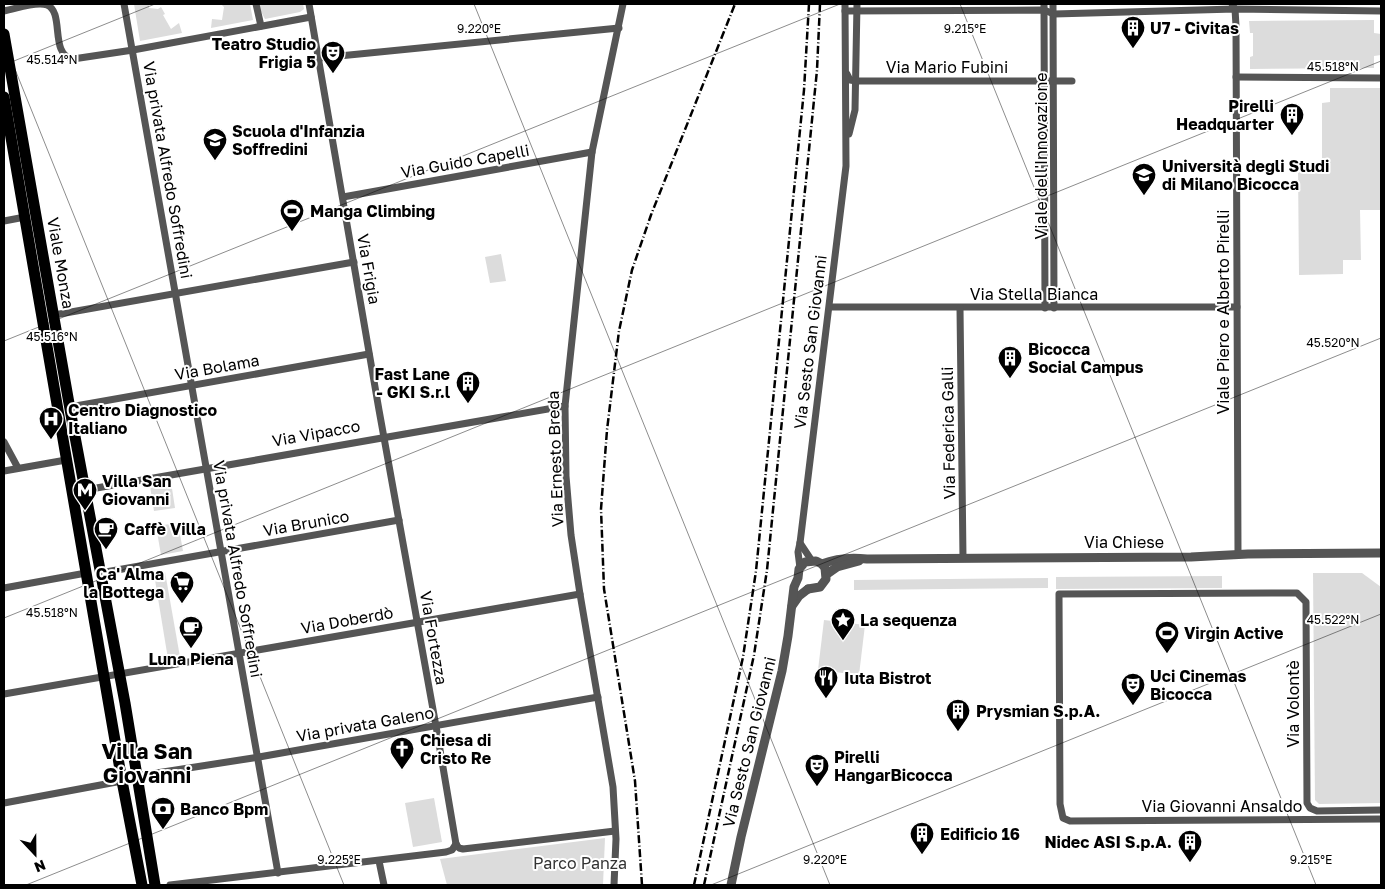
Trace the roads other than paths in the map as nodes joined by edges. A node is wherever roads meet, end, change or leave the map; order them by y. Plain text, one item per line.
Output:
1 (124, 4) edge
2 (256, 4) edge
3 (309, 4) edge
4 (623, 4) edge
5 (1053, 4) edge
6 (1235, 6) edge
7 (845, 7) edge
8 (857, 7) edge
9 (1044, 7) edge
10 (4, 11) edge
11 (1381, 11) edge
12 (1054, 14) junction
13 (311, 16) junction
14 (262, 26) junction
15 (619, 28) junction
16 (4, 34) edge
17 (133, 50) junction
18 (318, 58) junction
19 (846, 71) junction
20 (1236, 77) junction
21 (1381, 78) edge
22 (856, 81) junction
23 (1054, 81) junction
24 (1072, 81) dead end
25 (1045, 82) junction
26 (4, 97) edge
27 (846, 144) junction
28 (592, 152) junction
29 (343, 197) junction
30 (25, 217) junction
31 (4, 221) edge
32 (354, 262) junction
33 (175, 294) junction
34 (830, 307) junction
35 (960, 308) junction
36 (1045, 308) junction
37 (1054, 308) junction
38 (1237, 308) junction
39 (54, 315) junction
40 (369, 354) junction
41 (192, 385) junction
42 (564, 406) junction
43 (70, 407) junction
44 (384, 437) junction
45 (4, 442) edge
46 (79, 458) junction
47 (66, 460) junction
48 (18, 468) junction
49 (207, 468) junction
50 (4, 471) edge
51 (85, 490) junction
52 (72, 492) junction
53 (399, 520) junction
54 (800, 543) junction
55 (222, 552) junction
56 (1381, 553) edge
57 (1238, 554) junction
58 (963, 558) junction
59 (867, 559) junction
60 (812, 561) junction
61 (822, 564) junction
62 (800, 568) junction
63 (86, 573) junction
64 (100, 573) junction
65 (827, 574) junction
66 (798, 578) junction
67 (4, 588) edge
68 (808, 589) junction
69 (580, 594) junction
70 (792, 606) junction
71 (417, 622) junction
72 (238, 653) junction
73 (119, 674) junction
74 (105, 677) junction
75 (4, 694) edge
76 (598, 697) junction
77 (436, 726) junction
78 (258, 757) junction
79 (137, 776) junction
80 (122, 781) junction
81 (4, 803) edge
82 (1307, 803) junction
83 (1381, 810) edge
84 (1063, 818) joint
85 (1381, 819) edge
86 (1298, 820) junction
87 (616, 831) junction
88 (456, 844) junction
89 (379, 861) junction
90 (278, 873) junction
91 (142, 885) edge
92 (155, 885) edge
93 (170, 885) edge
94 (384, 885) edge
95 (614, 885) edge
96 (731, 885) edge

1 - 17 street, Via privata Alfredo Soffredini
2 - 14 street
3 - 13 street, Via Frigia
4 - 15 street, Via Ernesto Breda
5 - 12 street, Viale dell'Innovazione
6 - 11 street
6 - 12 street
6 - 20 street, Viale Piero e Alberto Pirelli
7 - 8 street
7 - 19 street, Via Sesto San Giovanni
8 - 9 street
8 - 22 street, Via Sesto San Giovanni
9 - 12 street
9 - 25 street, Viale dell'Innovazione
10 - 17 street
12 - 23 street, Viale dell'Innovazione
13 - 14 street
13 - 18 street, Via Frigia
14 - 17 street
15 - 18 street
15 - 28 street, Via Ernesto Breda
16 - 39 main road, Viale Monza
17 - 33 street, Via privata Alfredo Soffredini
18 - 29 street, Via Frigia
19 - 22 street
19 - 27 street, Via Sesto San Giovanni
20 - 21 street
20 - 38 street, Viale Piero e Alberto Pirelli
22 - 25 street, Via Mario Fubini
22 - 27 street, Via Sesto San Giovanni
23 - 24 street, Via Mario Fubini
23 - 25 street, Via Mario Fubini
23 - 37 street, Viale dell'Innovazione
25 - 36 street, Viale dell'Innovazione
26 - 30 main road, Viale Monza
27 - 34 street, Via Sesto San Giovanni
28 - 29 street, Via Guido Capelli
28 - 42 street, Via Ernesto Breda
29 - 32 street, Via Frigia
30 - 31 street
30 - 47 main road, Viale Monza
32 - 33 street
32 - 40 street, Via Frigia
33 - 39 street
33 - 41 street, Via privata Alfredo Soffredini
34 - 35 street, Via Stella Bianca
34 - 54 street, Via Sesto San Giovanni
35 - 36 street, Via Stella Bianca
35 - 58 street, Via Federica Galli
36 - 37 street, Via Stella Bianca
37 - 38 street, Via Stella Bianca
38 - 57 street, Viale Piero e Alberto Pirelli
39 - 43 main road, Viale Monza
40 - 41 street, Via Bolama
40 - 44 street, Via Frigia
41 - 43 street, Via Bolama
41 - 49 street, Via privata Alfredo Soffredini
42 - 44 street, Via Vipacco
42 - 69 street, Via Ernesto Breda
43 - 46 main road, Viale Monza
44 - 49 street, Via Vipacco
44 - 53 street, Via Fortezza
45 - 48 street
46 - 47 main road
46 - 51 main road, Viale Monza
47 - 48 street
47 - 52 main road, Viale Monza
48 - 50 street
49 - 51 street, Via Vipacco
49 - 55 street, Via privata Alfredo Soffredini
51 - 52 main road, Via Vipacco
51 - 64 main road, Viale Monza
52 - 63 main road, Viale Monza
53 - 55 street, Via Brunico
53 - 71 street, Via Fortezza
54 - 60 street
54 - 62 street, Via Sesto San Giovanni
55 - 64 street, Via Brunico
55 - 72 street, Via privata Alfredo Soffredini
56 - 57 street, Via Chiese
57 - 58 street, Via Chiese
58 - 59 street, Via Chiese
59 - 61 street, Via Chiese
59 - 65 street, Via Chiese
60 - 61 street
60 - 62 street
61 - 65 street
62 - 66 street, Via Sesto San Giovanni
63 - 67 street
63 - 74 main road, Viale Monza
64 - 73 main road, Viale Monza
65 - 68 street, Via Chiese
66 - 68 street
66 - 70 street, Via Sesto San Giovanni
68 - 70 street
69 - 71 street, Via Doberdò
69 - 76 street, Via Ernesto Breda
70 - 96 street, Via Sesto San Giovanni
71 - 72 street, Via Doberdò
71 - 77 street, Via Fortezza
72 - 73 street, Via Doberdò
72 - 78 street, Via privata Alfredo Soffredini
73 - 74 street
73 - 79 main road, Viale Monza
74 - 75 street
74 - 80 main road, Viale Monza
76 - 77 street, Via privata Galeno
76 - 87 street, Via Ernesto Breda
77 - 78 street, Via privata Galeno
77 - 88 street, Via Fortezza
78 - 79 street, Via privata Galeno
78 - 90 street, Via privata Alfredo Soffredini
79 - 92 main road, Viale Monza
80 - 81 street
80 - 91 main road, Viale Monza
82 - 83 street, Via Giovanni Ansaldo
82 - 84 street, Via Volontè
82 - 86 street
84 - 86 street, Via Giovanni Ansaldo
85 - 86 street, Via Giovanni Ansaldo
87 - 88 street
87 - 95 street, Via Ernesto Breda
88 - 89 street
89 - 90 street
89 - 94 street
90 - 93 street

